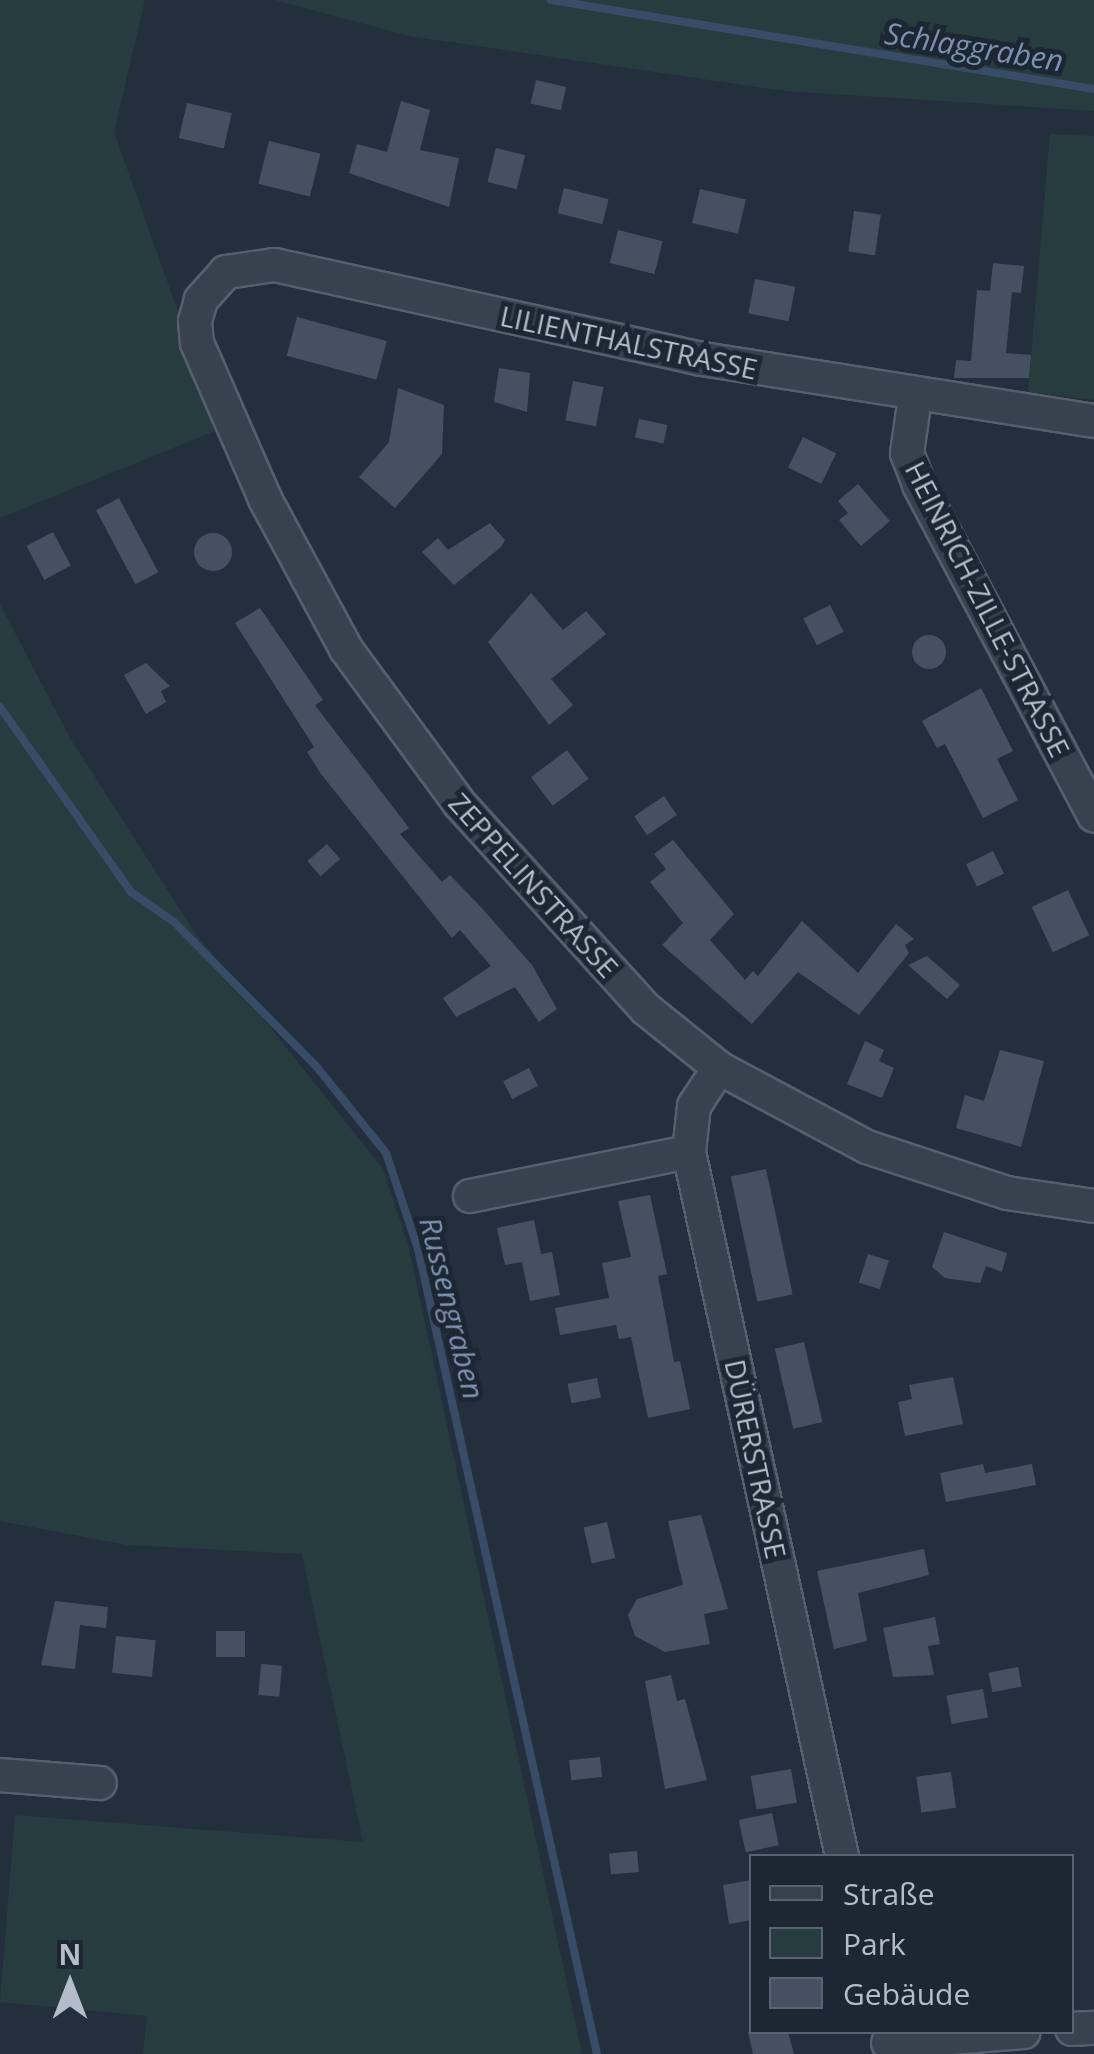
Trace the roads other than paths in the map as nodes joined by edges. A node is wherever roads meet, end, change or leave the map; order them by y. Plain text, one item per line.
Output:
1 (195, 321) joint
2 (914, 398) junction
3 (1094, 421) edge
4 (1094, 816) edge
5 (719, 1068) junction
6 (689, 1152) junction
7 (470, 1196) dead end
8 (1094, 1206) edge
9 (0, 1775) edge
10 (100, 1783) dead end
11 (842, 1854) edge
12 (999, 2034) edge
13 (888, 2043) edge

1 - 2 street, LILIENTHALSTRASSE
1 - 5 street, ZEPPELINSTRASSE
2 - 3 street, LILIENTHALSTRASSE
2 - 4 street, HEINRICH-ZILLE-STRASSE
5 - 6 street, DÜRERSTRASSE
5 - 8 street, ZEPPELINSTRASSE
6 - 7 street
6 - 11 street, DÜRERSTRASSE
9 - 10 street
12 - 13 street

